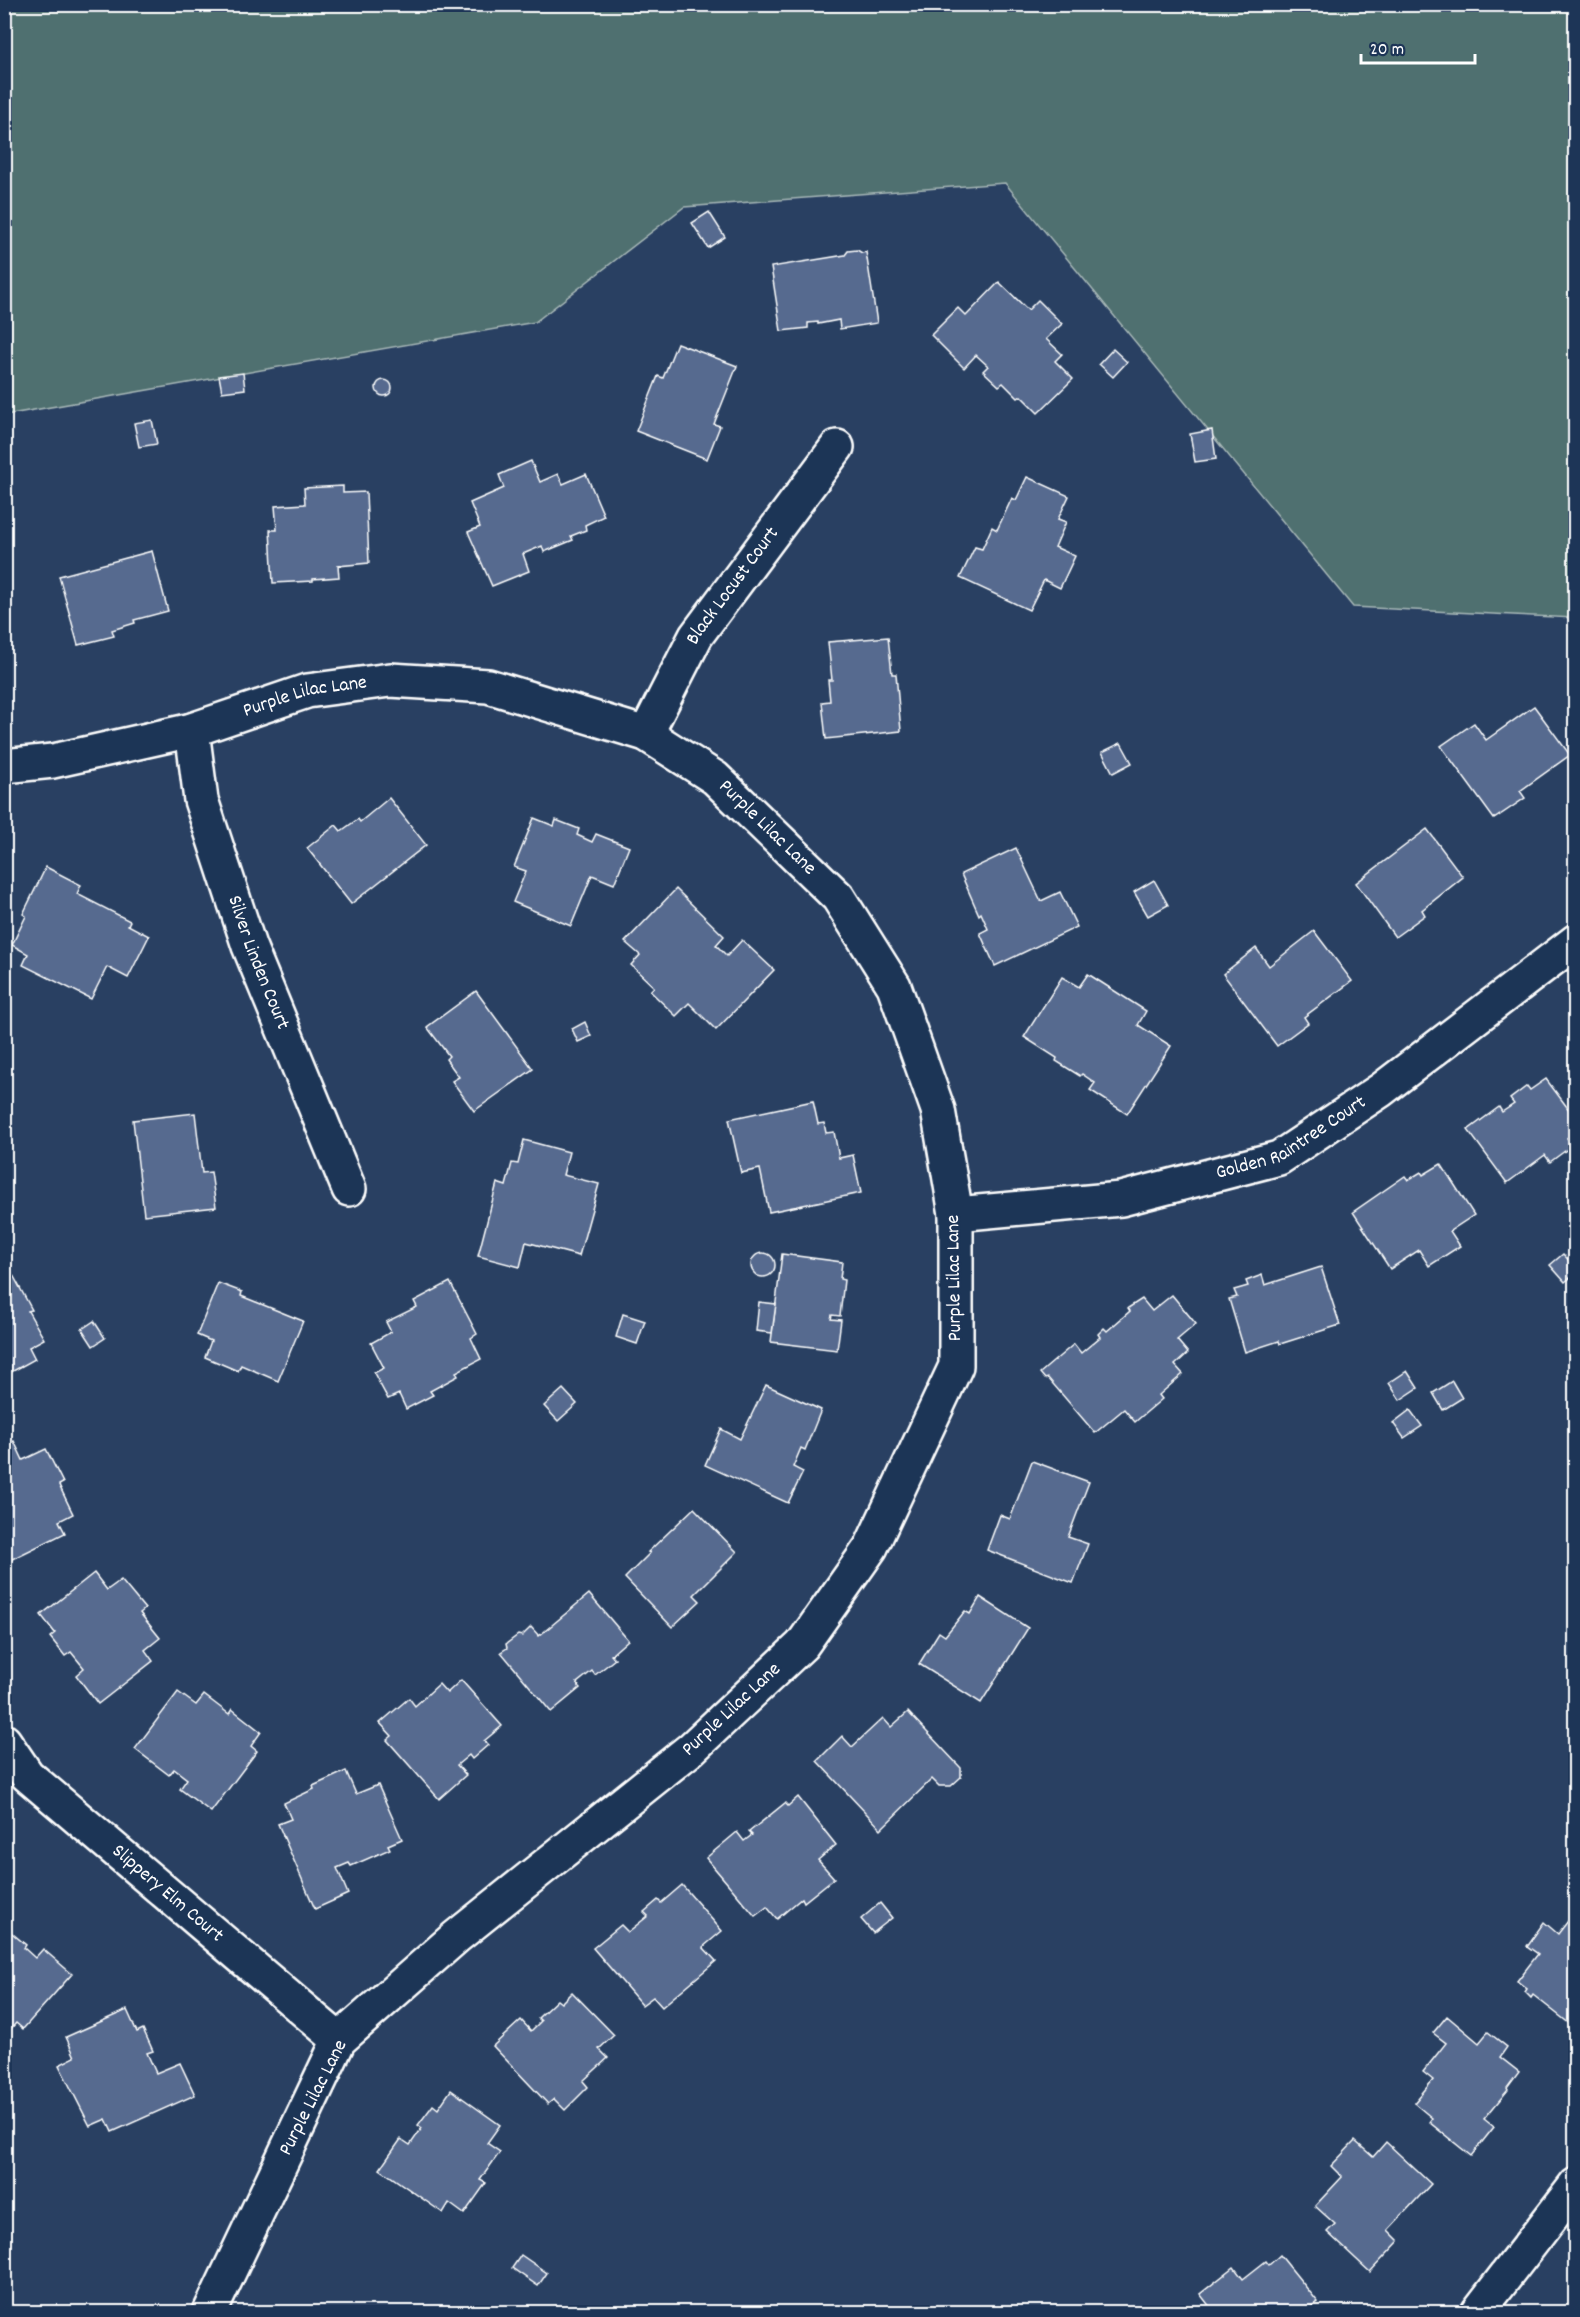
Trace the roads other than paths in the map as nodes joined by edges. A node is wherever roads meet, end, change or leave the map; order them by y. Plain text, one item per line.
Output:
1 (837, 447) dead end
2 (192, 730) junction
3 (646, 734) junction
4 (4, 766) edge
5 (1575, 941) edge
6 (349, 1189) dead end
7 (956, 1214) junction
8 (4, 1741) edge
9 (339, 2040) junction
10 (1575, 2185) edge
11 (210, 2313) edge
12 (1478, 2313) edge

1 - 3 street, Black Locust Court
2 - 3 street, Purple Lilac Lane
2 - 4 street, Purple Lilac Lane
2 - 6 street, Silver Linden Court
3 - 7 street, Purple Lilac Lane
5 - 7 street, Golden Raintree Court
7 - 9 street, Purple Lilac Lane
8 - 9 street, Slippery Elm Court
9 - 11 street, Purple Lilac Lane
10 - 12 street

